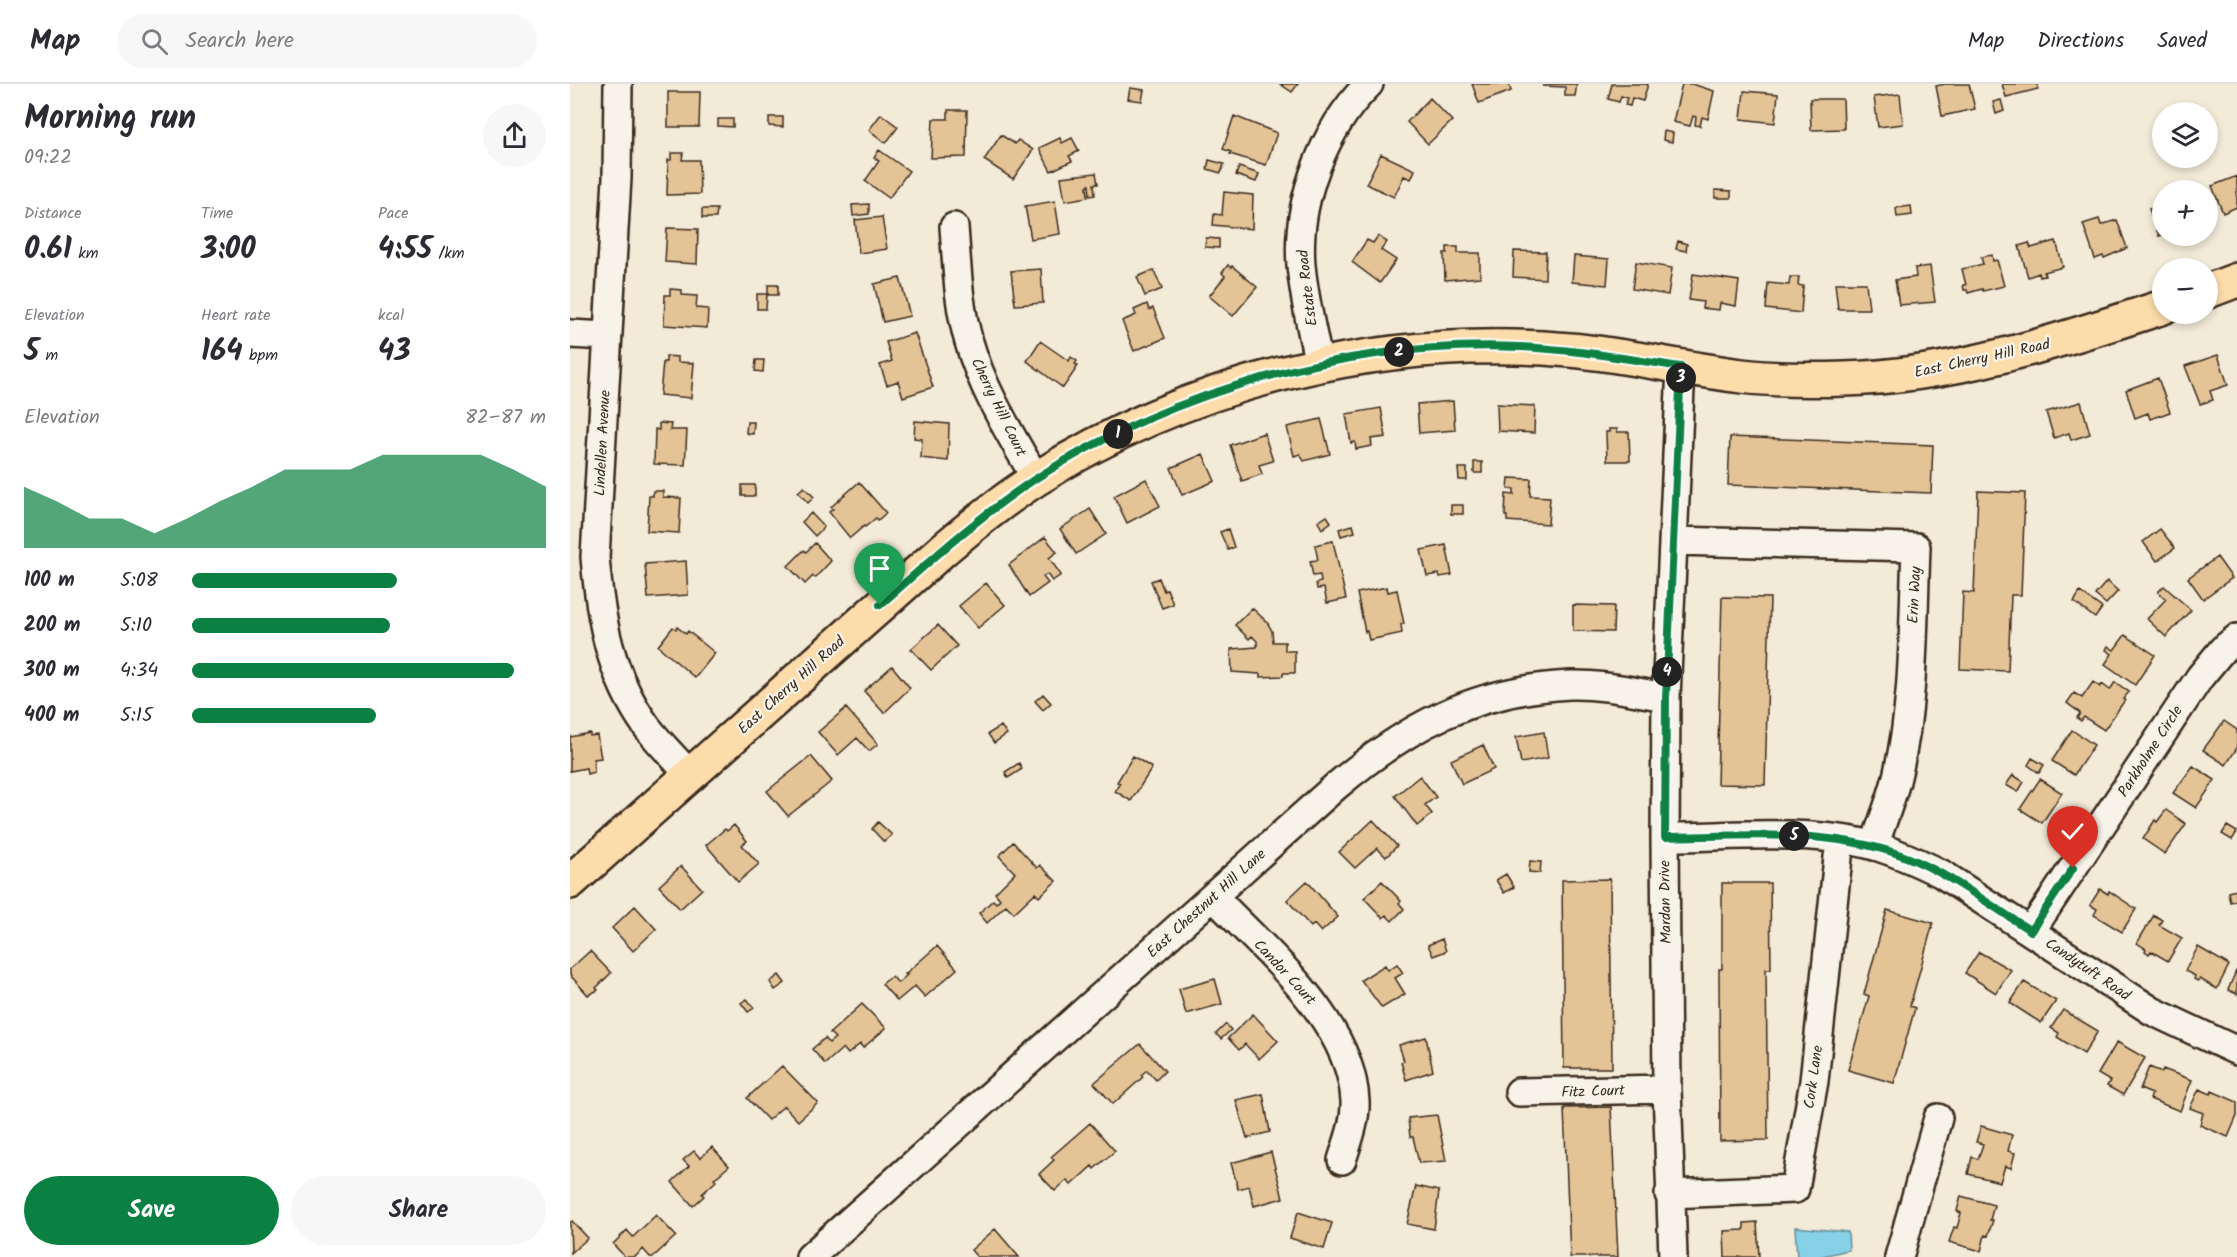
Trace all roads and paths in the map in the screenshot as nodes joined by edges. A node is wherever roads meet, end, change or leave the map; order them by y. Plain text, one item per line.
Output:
1 (618, 84) edge
2 (1369, 84) edge
3 (954, 227) dead end
4 (2237, 280) edge
5 (2218, 287) edge
6 (2152, 310) edge
7 (570, 334) edge
8 (607, 336) junction
9 (1319, 364) junction
10 (1681, 367) junction
11 (1036, 479) junction
12 (1673, 541) junction
13 (2237, 638) edge
14 (1666, 698) junction
15 (690, 775) junction
16 (1665, 837) junction
17 (1840, 839) junction
18 (1874, 846) junction
19 (570, 882) edge
20 (1214, 897) junction
21 (2031, 931) junction
22 (2237, 1051) edge
23 (1667, 1089) junction
24 (1519, 1092) dead end
25 (1938, 1118) dead end
26 (1342, 1160) dead end
27 (1669, 1194) junction
28 (810, 1257) edge
29 (1673, 1257) edge
30 (1899, 1257) edge

1 - 8 street, Lindellen Avenue
2 - 9 street, Estate Road
3 - 11 street, Cherry Hill Court
4 - 5 main road
6 - 10 main road, East Cherry Hill Road
7 - 8 street
8 - 15 street, Lindellen Avenue
9 - 10 main road, East Cherry Hill Road
9 - 11 main road, East Cherry Hill Road
10 - 12 street, Mardan Drive
11 - 15 main road, East Cherry Hill Road
12 - 14 street, Mardan Drive
12 - 18 street, Erin Way
13 - 21 street, Parkholme Circle
14 - 16 street, Mardan Drive
14 - 20 street, East Chestnut Hill Lane
15 - 19 main road, East Cherry Hill Road
16 - 17 street, Candytuft Road
16 - 23 street, Mardan Drive
17 - 18 street, Candytuft Road
17 - 27 street, Cork Lane
18 - 21 street, Candytuft Road
20 - 26 street, Candor Court
20 - 28 street, East Chestnut Hill Lane
21 - 22 street, Candytuft Road
23 - 24 street, Fitz Court
23 - 27 street, Mardan Drive
25 - 30 street
27 - 29 street, Mardan Drive

